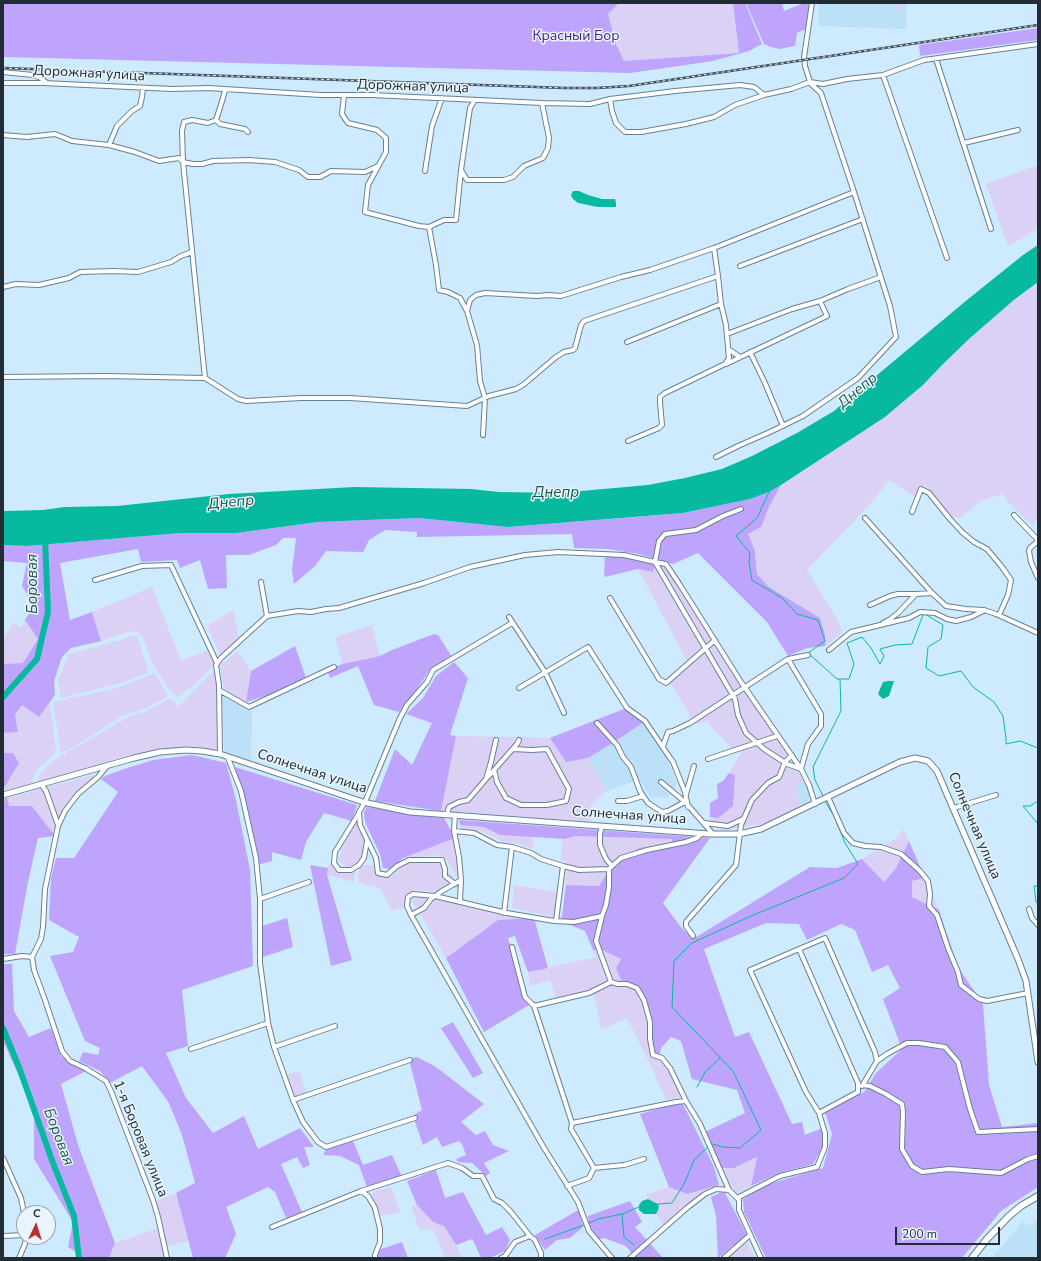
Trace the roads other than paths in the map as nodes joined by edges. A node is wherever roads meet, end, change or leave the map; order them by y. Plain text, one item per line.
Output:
1 (812, 3) edge
2 (1038, 44) edge
3 (936, 58) junction
4 (3, 72) edge
5 (883, 75) junction
6 (810, 82) junction
7 (3, 83) edge
8 (48, 83) junction
9 (143, 88) junction
10 (225, 90) junction
11 (344, 95) junction
12 (764, 95) junction
13 (442, 98) junction
14 (610, 99) junction
15 (475, 100) junction
16 (542, 104) junction
17 (216, 120) junction
18 (1018, 130) dead end
19 (248, 132) dead end
20 (3, 135) edge
21 (964, 142) junction
22 (109, 145) junction
23 (183, 162) junction
24 (378, 166) junction
25 (461, 170) junction
26 (424, 171) dead end
27 (854, 192) junction
28 (862, 219) junction
29 (429, 227) junction
30 (991, 229) dead end
31 (714, 248) junction
32 (192, 252) junction
33 (947, 258) dead end
34 (740, 266) dead end
35 (718, 276) junction
36 (881, 277) junction
37 (3, 287) edge
38 (820, 301) junction
39 (722, 304) junction
40 (467, 311) junction
41 (727, 334) junction
42 (627, 342) dead end
43 (728, 349) junction
44 (750, 352) junction
45 (740, 357) junction
46 (726, 364) junction
47 (3, 377) edge
48 (205, 378) junction
49 (485, 398) junction
50 (783, 426) junction
51 (483, 435) dead end
52 (628, 441) dead end
53 (716, 457) dead end
54 (741, 509) dead end
55 (912, 512) dead end
56 (1014, 515) dead end
57 (865, 518) dead end
58 (655, 562) junction
59 (1038, 578) edge
60 (95, 580) dead end
61 (261, 582) dead end
62 (932, 593) junction
63 (916, 594) junction
64 (610, 598) dead end
65 (870, 605) dead end
66 (984, 610) junction
67 (999, 615) junction
68 (267, 616) junction
69 (509, 617) dead end
70 (512, 623) junction
71 (873, 627) junction
72 (1038, 633) edge
73 (715, 640) junction
74 (706, 648) junction
75 (829, 650) dead end
76 (808, 655) dead end
77 (788, 659) junction
78 (217, 663) junction
79 (334, 667) dead end
80 (545, 672) junction
81 (519, 688) dead end
82 (745, 688) junction
83 (219, 690) junction
84 (732, 695) junction
85 (564, 713) dead end
86 (597, 723) dead end
87 (777, 736) junction
88 (496, 740) dead end
89 (519, 740) dead end
90 (757, 743) junction
91 (663, 746) junction
92 (512, 749) junction
93 (220, 754) junction
94 (792, 755) junction
95 (228, 758) junction
96 (708, 760) dead end
97 (785, 762) junction
98 (107, 766) junction
99 (694, 766) dead end
100 (801, 769) junction
101 (494, 770) junction
102 (486, 778) junction
103 (661, 782) dead end
104 (41, 784) junction
105 (3, 795) edge
106 (686, 795) junction
107 (996, 795) dead end
108 (643, 796) junction
109 (828, 797) junction
110 (618, 801) dead end
111 (365, 802) junction
112 (685, 802) junction
113 (815, 804) junction
114 (688, 807) junction
115 (954, 808) junction
116 (359, 812) junction
117 (447, 814) junction
118 (455, 814) junction
119 (743, 819) junction
120 (704, 823) junction
121 (58, 826) junction
122 (602, 826) junction
123 (454, 831) junction
124 (702, 833) junction
125 (712, 834) junction
126 (739, 834) junction
127 (367, 840) junction
128 (512, 848) junction
129 (563, 866) junction
130 (610, 867) junction
131 (461, 880) junction
132 (310, 882) dead end
133 (455, 884) junction
134 (435, 896) junction
135 (260, 899) junction
136 (460, 901) junction
137 (1029, 909) dead end
138 (504, 913) junction
139 (411, 915) junction
140 (602, 916) junction
141 (556, 921) junction
142 (1038, 925) edge
143 (693, 936) dead end
144 (512, 947) dead end
145 (798, 949) junction
146 (32, 956) junction
147 (3, 959) edge
148 (611, 982) junction
149 (1028, 993) junction
150 (534, 1006) junction
151 (268, 1023) junction
152 (335, 1026) dead end
153 (1037, 1044) edge
154 (274, 1046) junction
155 (191, 1049) dead end
156 (410, 1060) dead end
157 (877, 1061) junction
158 (1038, 1062) edge
159 (862, 1085) junction
160 (858, 1092) junction
161 (293, 1100) junction
162 (686, 1101) junction
163 (819, 1113) junction
164 (415, 1118) dead end
165 (572, 1123) junction
166 (1038, 1129) edge
167 (1038, 1156) edge
168 (3, 1158) edge
169 (644, 1159) dead end
170 (594, 1168) junction
171 (567, 1186) junction
172 (729, 1190) junction
173 (361, 1191) junction
174 (1038, 1196) edge
175 (739, 1200) junction
176 (22, 1205) edge
177 (272, 1227) dead end
178 (3, 1236) edge
179 (16, 1236) edge
180 (530, 1236) junction
181 (750, 1236) junction
182 (25, 1245) edge
183 (19, 1258) edge
184 (167, 1258) edge
185 (375, 1258) edge
186 (501, 1258) edge
187 (541, 1258) edge
188 (612, 1258) edge
189 (630, 1258) edge
190 (724, 1258) edge
191 (761, 1258) edge
192 (972, 1258) edge

1 - 6 street
2 - 3 street
3 - 5 street
3 - 21 street
4 - 8 street
5 - 6 street
5 - 33 street
6 - 12 street
6 - 27 street
7 - 8 street, Дорожная улица
8 - 9 street, Дорожная улица
9 - 10 street, Дорожная улица
9 - 22 street
10 - 11 street, Дорожная улица
10 - 17 street
11 - 13 street, Дорожная улица
11 - 24 street
12 - 14 street, Дорожная улица
12 - 14 street
13 - 15 street, Дорожная улица
13 - 26 street
14 - 16 street, Дорожная улица
15 - 16 street, Дорожная улица
15 - 25 street
16 - 25 street
17 - 19 street
17 - 23 street
18 - 21 street
20 - 22 street
21 - 30 street
22 - 23 street
23 - 24 street
23 - 32 street
24 - 29 street
25 - 29 street
27 - 28 street
27 - 31 street
28 - 34 street
28 - 36 street
29 - 40 street
31 - 35 street
31 - 40 street
32 - 37 street
32 - 48 street
35 - 39 street
35 - 49 street
36 - 38 street
36 - 50 street
38 - 41 street
38 - 44 street
39 - 41 street
39 - 42 street
40 - 49 street
41 - 43 street
43 - 45 street
43 - 46 street
44 - 45 street
44 - 50 street
45 - 46 street
46 - 52 street
47 - 48 street
48 - 49 street
49 - 51 street
50 - 53 street
54 - 58 street
55 - 67 street
56 - 59 street
57 - 62 street
58 - 68 street
58 - 73 street
58 - 74 street
60 - 78 street
61 - 68 street
62 - 63 street
62 - 66 street
63 - 65 street
63 - 71 street
64 - 74 street
66 - 67 street
66 - 71 street
67 - 72 street
68 - 78 street
69 - 70 street
70 - 80 street
70 - 111 street
71 - 75 street
73 - 74 street
73 - 82 street
74 - 84 street
76 - 77 street
77 - 82 street
77 - 100 street
78 - 83 street
79 - 83 street
80 - 81 street
80 - 85 street
80 - 91 street
82 - 84 street
82 - 87 street
83 - 93 street
84 - 90 street
84 - 91 street
86 - 108 street
87 - 90 street
87 - 94 street
88 - 102 street
89 - 92 street
90 - 96 street
90 - 97 street
91 - 106 street
92 - 101 street
92 - 101 street
93 - 95 street, Солнечная улица
93 - 98 street, Солнечная улица
94 - 97 street
94 - 100 street
95 - 111 street, Солнечная улица
95 - 135 street
97 - 100 street
97 - 119 street
98 - 104 street, Солнечная улица
98 - 121 street
99 - 106 street
100 - 113 street
101 - 102 street
102 - 117 street
103 - 112 street
104 - 105 street, Солнечная улица
104 - 121 street
106 - 114 street
107 - 115 street
108 - 110 street
108 - 112 street
109 - 113 street, Солнечная улица
109 - 115 street, Солнечная улица
109 - 149 street
111 - 116 street
111 - 117 street, Солнечная улица
112 - 114 street
113 - 126 street, Солнечная улица
114 - 120 street
115 - 149 street, Солнечная улица
116 - 127 street
116 - 127 street
117 - 118 street, Солнечная улица
118 - 122 street, Солнечная улица
118 - 123 street
119 - 120 street
119 - 126 street
120 - 125 street
121 - 146 street
122 - 124 street, Солнечная улица
122 - 130 street
123 - 128 street
123 - 131 street
124 - 125 street, Солнечная улица
124 - 130 street
125 - 126 street, Солнечная улица
126 - 143 street
127 - 133 street
128 - 129 street
128 - 138 street
129 - 130 street
129 - 141 street
130 - 140 street
131 - 133 street
131 - 136 street
132 - 135 street
133 - 134 street
134 - 136 street
134 - 139 street
134 - 139 street
135 - 151 street
136 - 138 street
137 - 142 street
138 - 141 street
139 - 171 street
140 - 141 street
140 - 148 street
144 - 150 street
145 - 157 street
145 - 160 street
145 - 163 street
146 - 147 street
146 - 184 street, 1-я Боровая улица
148 - 150 street
148 - 162 street
149 - 153 street, Солнечная улица
150 - 165 street
151 - 154 street
151 - 155 street
152 - 154 street
153 - 158 street, Солнечная улица
154 - 161 street
156 - 161 street
157 - 159 street
157 - 166 street
159 - 160 street
159 - 167 street
160 - 163 street
161 - 164 street
162 - 165 street
162 - 172 street
163 - 175 street
165 - 170 street
168 - 176 street
169 - 170 street
170 - 171 street
171 - 188 street
172 - 175 street
172 - 189 street
173 - 177 street
173 - 180 street
173 - 185 street
174 - 192 main road
175 - 181 street
178 - 179 street
180 - 186 street
180 - 187 street
181 - 190 street
181 - 191 street
182 - 183 street

